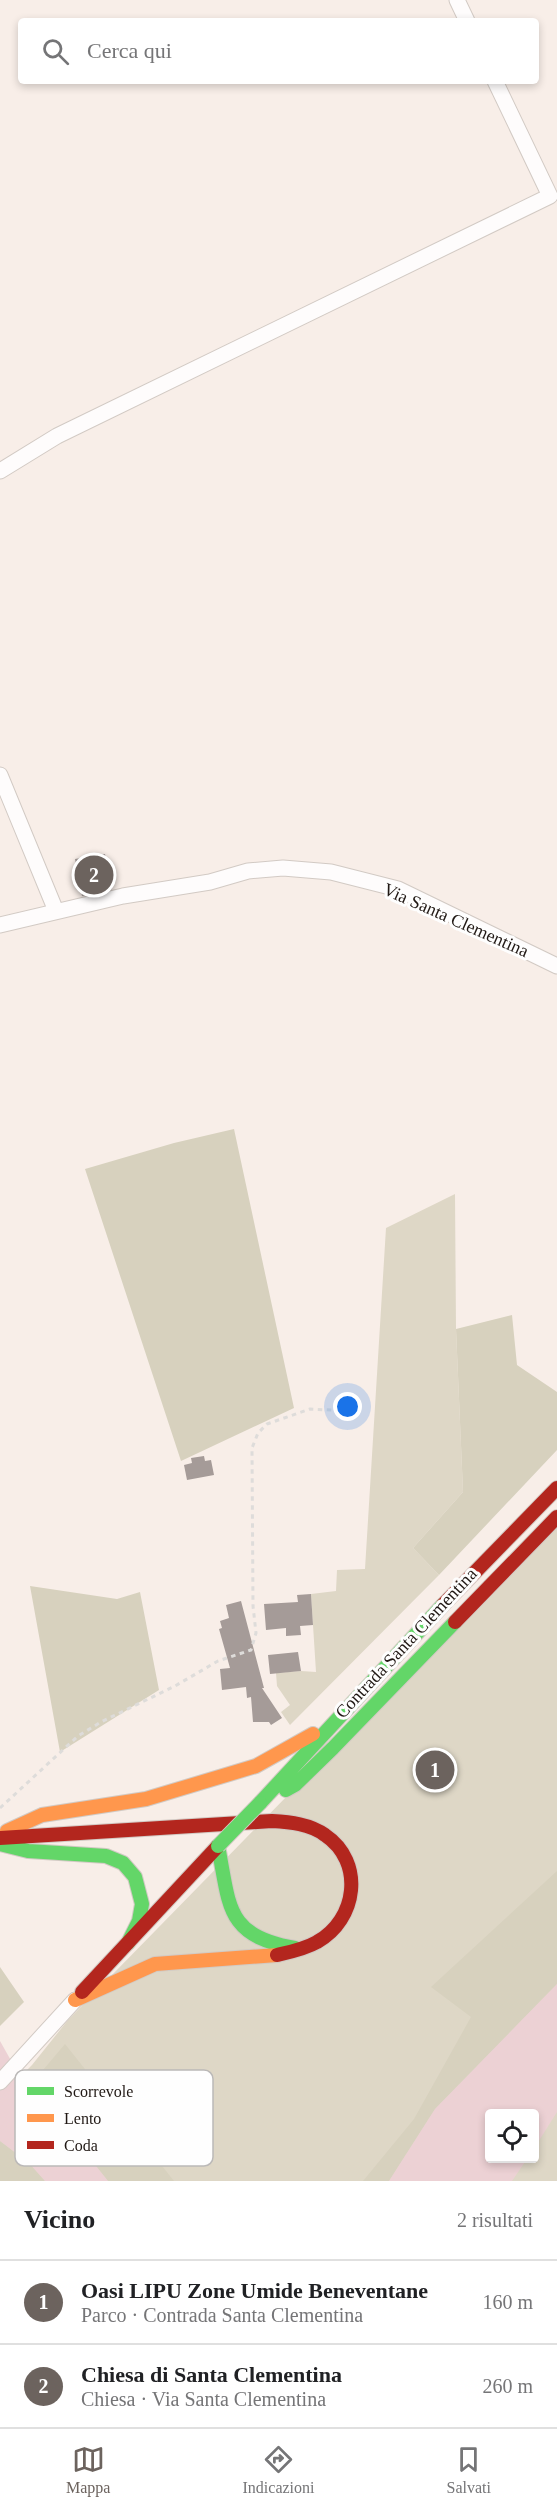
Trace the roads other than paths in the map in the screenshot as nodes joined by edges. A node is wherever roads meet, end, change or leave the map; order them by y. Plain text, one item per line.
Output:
1 (457, 0) edge
2 (466, 18) edge
3 (496, 84) edge
4 (0, 471) edge
5 (0, 775) edge
6 (56, 911) junction
7 (0, 925) edge
8 (557, 966) edge
9 (557, 1488) edge
10 (557, 1517) edge
11 (332, 1722) junction
12 (260, 1803) junction
13 (0, 1836) edge
14 (0, 1844) edge
15 (218, 1846) junction
16 (128, 1943) junction
17 (300, 1949) junction
18 (75, 2000) junction
19 (0, 2082) edge

1 - 2 street
3 - 4 street
5 - 6 street
6 - 7 street, Via Santa Clementina
6 - 8 street, Via Santa Clementina
9 - 11 street, Contrada Santa Clementina
10 - 12 street, Contrada Santa Clementina
11 - 12 street, Contrada Santa Clementina
11 - 13 street
12 - 15 street, Contrada Santa Clementina, bridge
13 - 17 street
14 - 16 street
15 - 16 street, Contrada Santa Clementina
15 - 17 street
16 - 18 street, Contrada Santa Clementina
17 - 18 street
18 - 19 street, Contrada Santa Clementina

